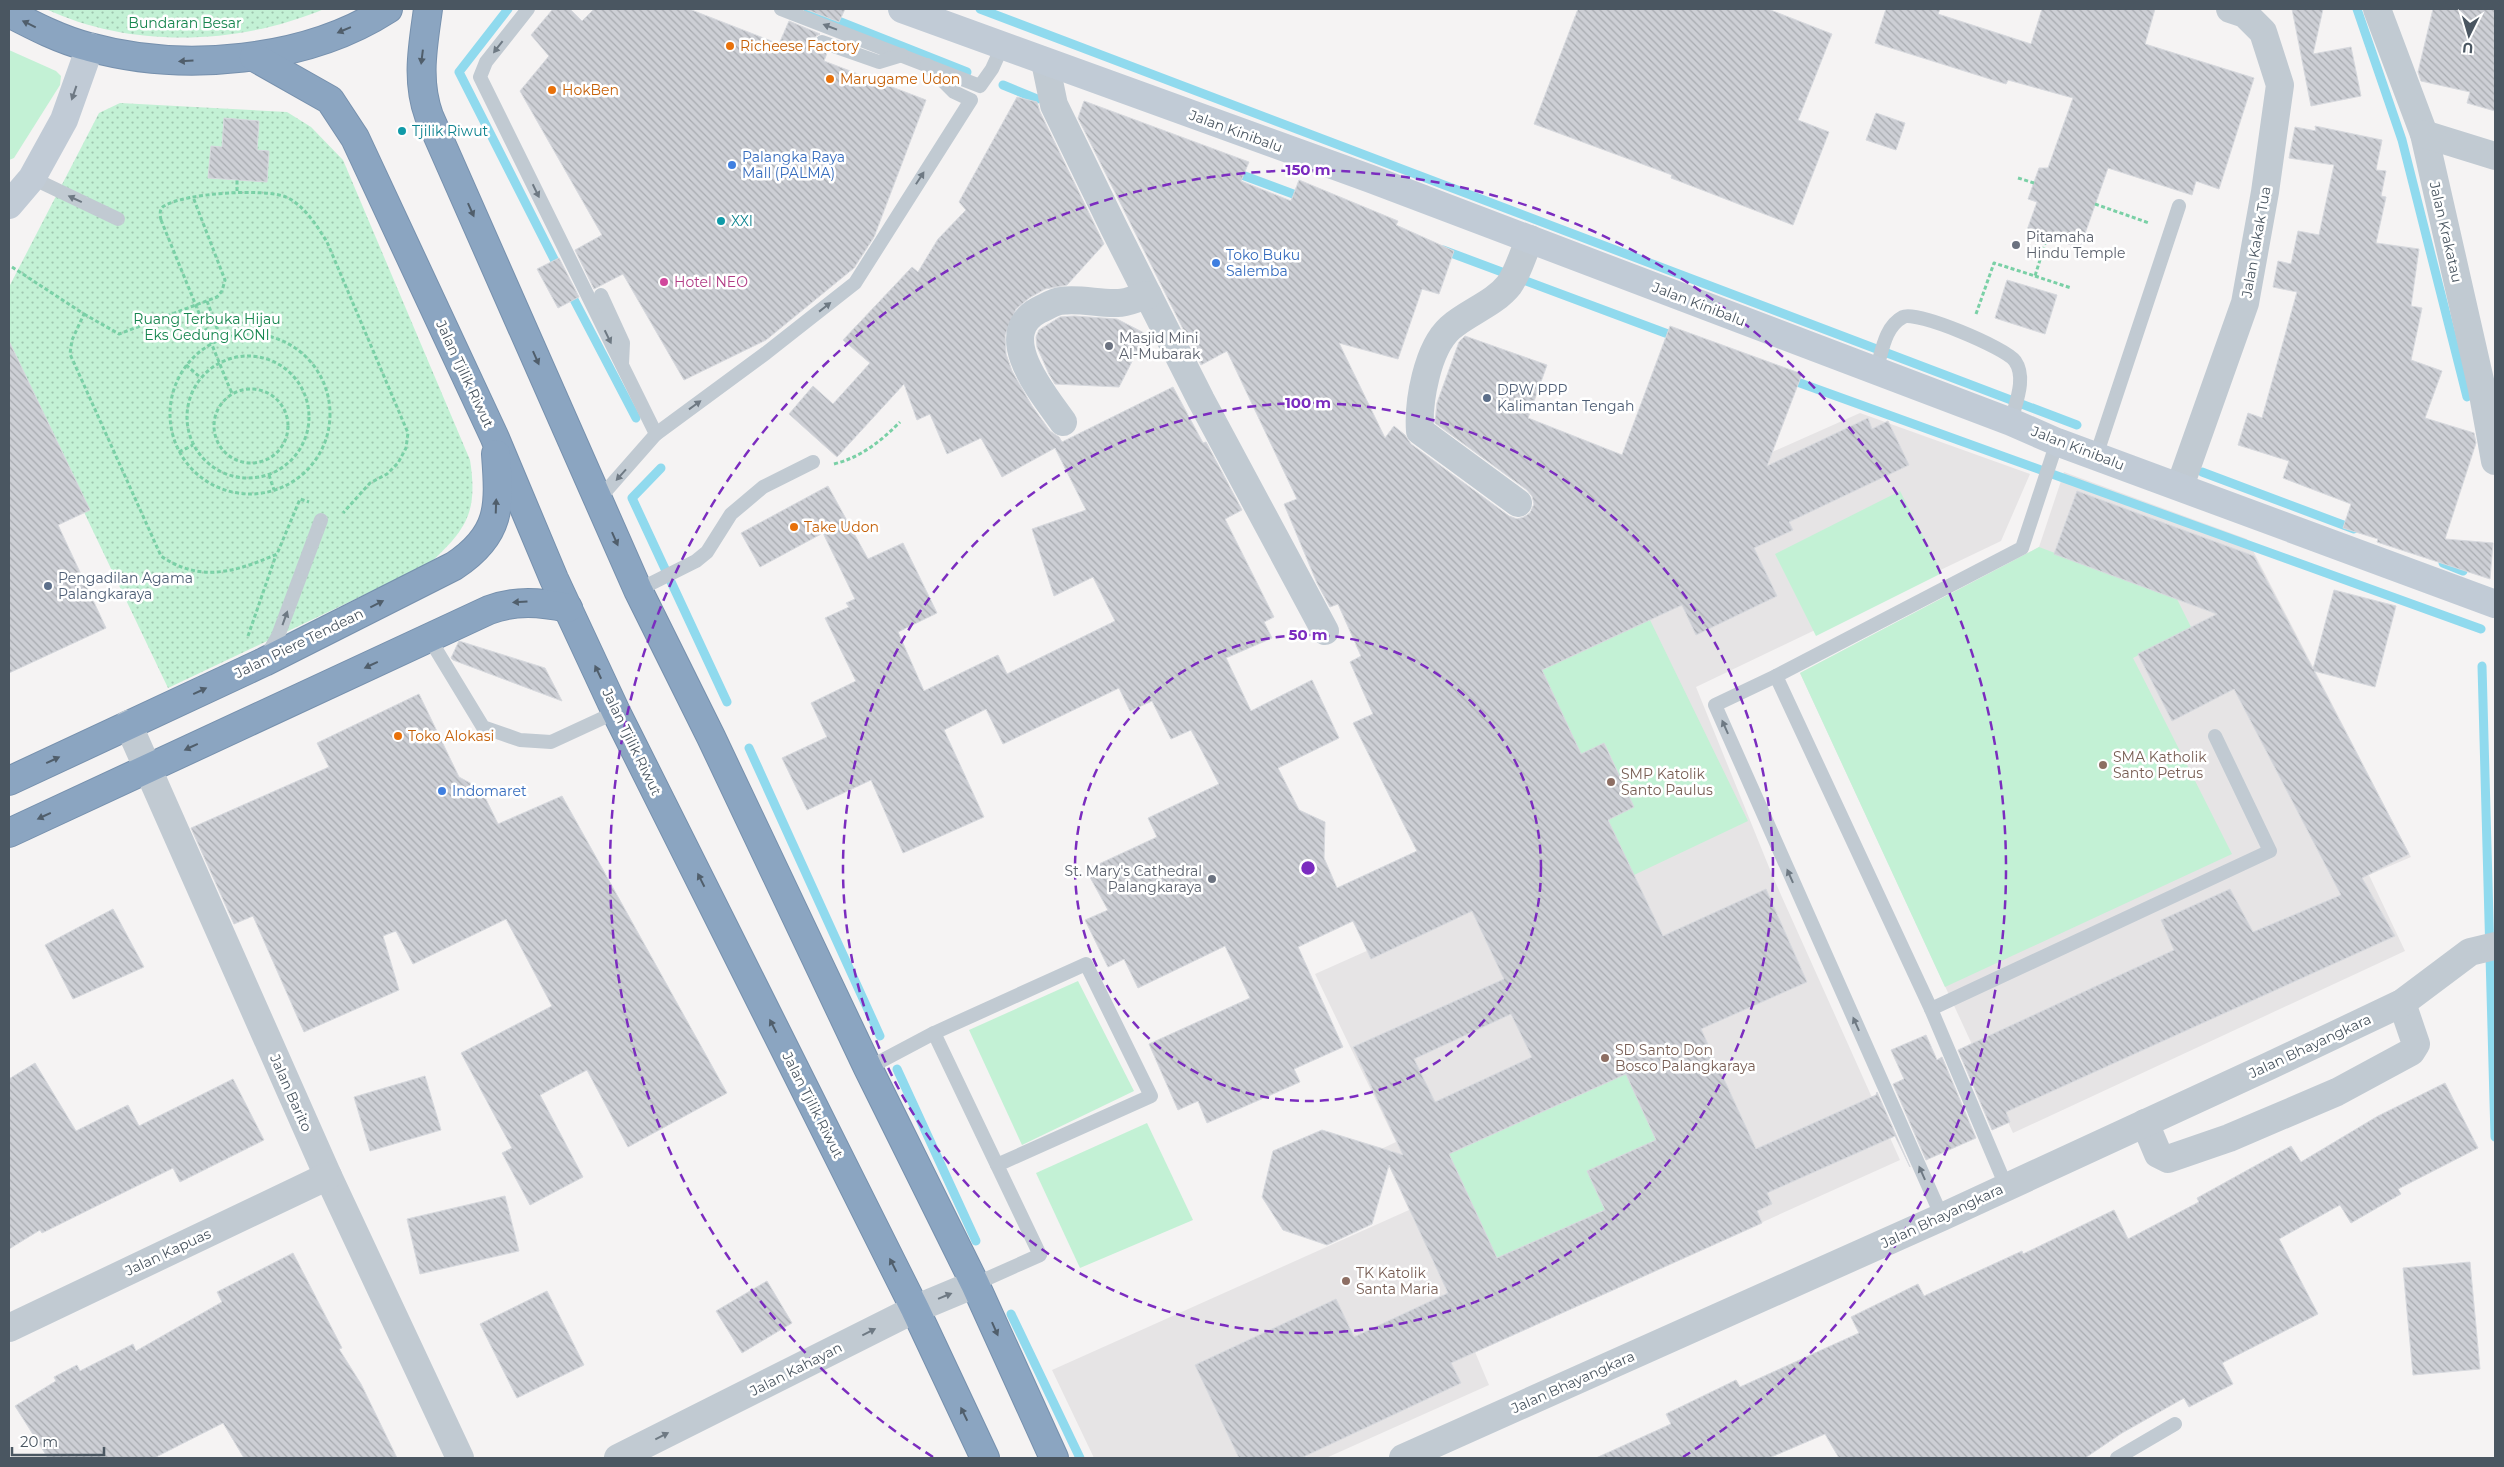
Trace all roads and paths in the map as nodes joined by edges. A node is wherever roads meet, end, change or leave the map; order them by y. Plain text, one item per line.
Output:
1 (388, 9) edge
2 (428, 9) edge
3 (528, 9) edge
4 (781, 9) edge
5 (902, 9) edge
6 (2230, 9) edge
7 (2377, 9) edge
8 (9, 13) edge
9 (822, 42) dead end
10 (1002, 47) junction
11 (90, 48) junction
12 (902, 56) junction
13 (254, 57) junction
14 (1045, 62) junction
15 (927, 65) junction
16 (2424, 134) junction
17 (2495, 156) edge
18 (32, 178) junction
19 (2018, 178) dead end
20 (237, 180) dead end
21 (2034, 183) dead end
22 (237, 192) junction
23 (193, 197) junction
24 (2095, 204) dead end
25 (9, 205) edge
26 (2179, 206) dead end
27 (118, 219) dead end
28 (2171, 230) junction
29 (2047, 237) dead end
30 (1530, 240) junction
31 (12, 267) dead end
32 (2035, 276) junction
33 (2071, 288) dead end
34 (601, 294) dead end
35 (1148, 295) junction
36 (207, 301) junction
37 (84, 314) junction
38 (1969, 336) junction
39 (221, 339) junction
40 (186, 365) junction
41 (622, 365) junction
42 (1876, 371) junction
43 (201, 378) junction
44 (232, 394) junction
45 (900, 422) dead end
46 (1063, 422) dead end
47 (2011, 422) junction
48 (656, 434) junction
49 (494, 436) junction
50 (2057, 442) junction
51 (193, 445) junction
52 (179, 452) junction
53 (2096, 456) junction
54 (2495, 461) edge
55 (814, 462) joint
56 (268, 475) junction
57 (2180, 486) junction
58 (274, 490) junction
59 (598, 500) junction
60 (1518, 503) dead end
61 (316, 506) dead end
62 (341, 516) dead end
63 (321, 520) dead end
64 (277, 554) junction
65 (638, 590) junction
66 (2495, 604) edge
67 (568, 608) junction
68 (1326, 631) dead end
69 (429, 638) junction
70 (247, 640) dead end
71 (264, 662) junction
72 (1776, 676) junction
73 (616, 712) junction
74 (128, 724) junction
75 (2215, 736) dead end
76 (146, 768) junction
77 (9, 781) edge
78 (9, 833) edge
79 (2483, 949) edge
80 (2402, 1003) junction
81 (1931, 1009) junction
82 (934, 1033) junction
83 (868, 1068) junction
84 (2145, 1123) junction
85 (997, 1165) junction
86 (328, 1176) junction
87 (2006, 1186) junction
88 (1942, 1217) junction
89 (975, 1284) junction
90 (914, 1309) junction
91 (9, 1328) edge
92 (2176, 1424) dead end
93 (460, 1458) edge
94 (618, 1458) edge
95 (985, 1458) edge
96 (1054, 1458) edge
97 (1402, 1458) edge
98 (2117, 1458) edge

1 -> 13 highway
2 -> 59 highway
3 -> 41 lane
12 -> 4 lane
5 - 10 street, Jalan Kinibalu
6 - 57 street, Jalan Kakak Tua
7 - 16 street, Jalan Krakatau
11 -> 8 highway
9 - 12 lane
10 - 14 street, Jalan Kinibalu
10 - 15 lane
13 -> 11 highway
11 -> 18 street
12 - 15 lane
13 - 49 highway, Jalan Tjilik Riwut
14 - 30 street, Jalan Kinibalu
14 - 35 street
48 -> 15 lane
16 - 17 street
16 - 54 street, Jalan Krakatau
18 - 25 street
27 -> 18 lane
19 - 21 path
20 - 22 path
22 - 23 path
22 - 62 path
23 - 36 path
23 - 44 path, bridge
24 - 28 path
26 - 28 lane
28 - 53 lane
29 - 32 path
30 - 42 street, Jalan Kinibalu
30 - 60 street
31 - 37 path
32 - 33 path
32 - 38 path
34 - 41 lane
35 - 46 street
35 - 68 street
36 - 37 path
36 - 39 path
37 - 64 path
38 - 42 lane
38 - 47 lane
39 - 40 path
39 - 58 path
40 - 43 path
40 - 52 path
41 - 48 lane
42 - 47 street, Jalan Kinibalu
43 - 51 path
43 - 56 path
44 - 44 path
45 - 55 path
47 - 50 street, Jalan Kinibalu
48 -> 59 lane
49 - 67 highway, Jalan Tjilik Riwut
71 -> 49 highway, Jalan Piere Tendean
50 - 53 street, Jalan Kinibalu
50 - 72 lane
51 - 52 path
51 - 56 path
52 - 58 path
53 - 57 street, Jalan Kinibalu
55 - 65 lane
56 - 58 path
57 - 66 street, Jalan Kinibalu
59 -> 65 highway
61 - 64 path
71 -> 63 lane
64 - 70 path
65 - 83 highway
67 -> 69 highway
73 -> 67 highway, Jalan Tjilik Riwut
69 - 73 lane
69 -> 76 highway
74 -> 71 highway, Jalan Piere Tendean
72 - 81 lane
88 -> 72 lane
90 -> 73 highway, Jalan Tjilik Riwut
74 - 76 street, Jalan Barito
77 -> 74 highway, Jalan Piere Tendean
75 - 81 lane
76 -> 78 highway
76 - 86 street, Jalan Barito
79 - 80 street, Jalan Bhayangkara
80 - 84 street, Jalan Bhayangkara
80 - 84 street
81 - 87 lane
82 - 83 lane
82 - 85 lane
82 - 85 lane
83 - 89 highway
84 - 87 street, Jalan Bhayangkara
85 - 89 lane
86 - 91 street, Jalan Kapuas
86 - 93 street, Jalan Barito
87 - 88 street, Jalan Bhayangkara
88 - 97 street, Jalan Bhayangkara
90 -> 89 street, Jalan Kahayan
89 -> 96 highway
94 -> 90 street, Jalan Kahayan
95 -> 90 highway, Jalan Tjilik Riwut
92 - 98 lane

